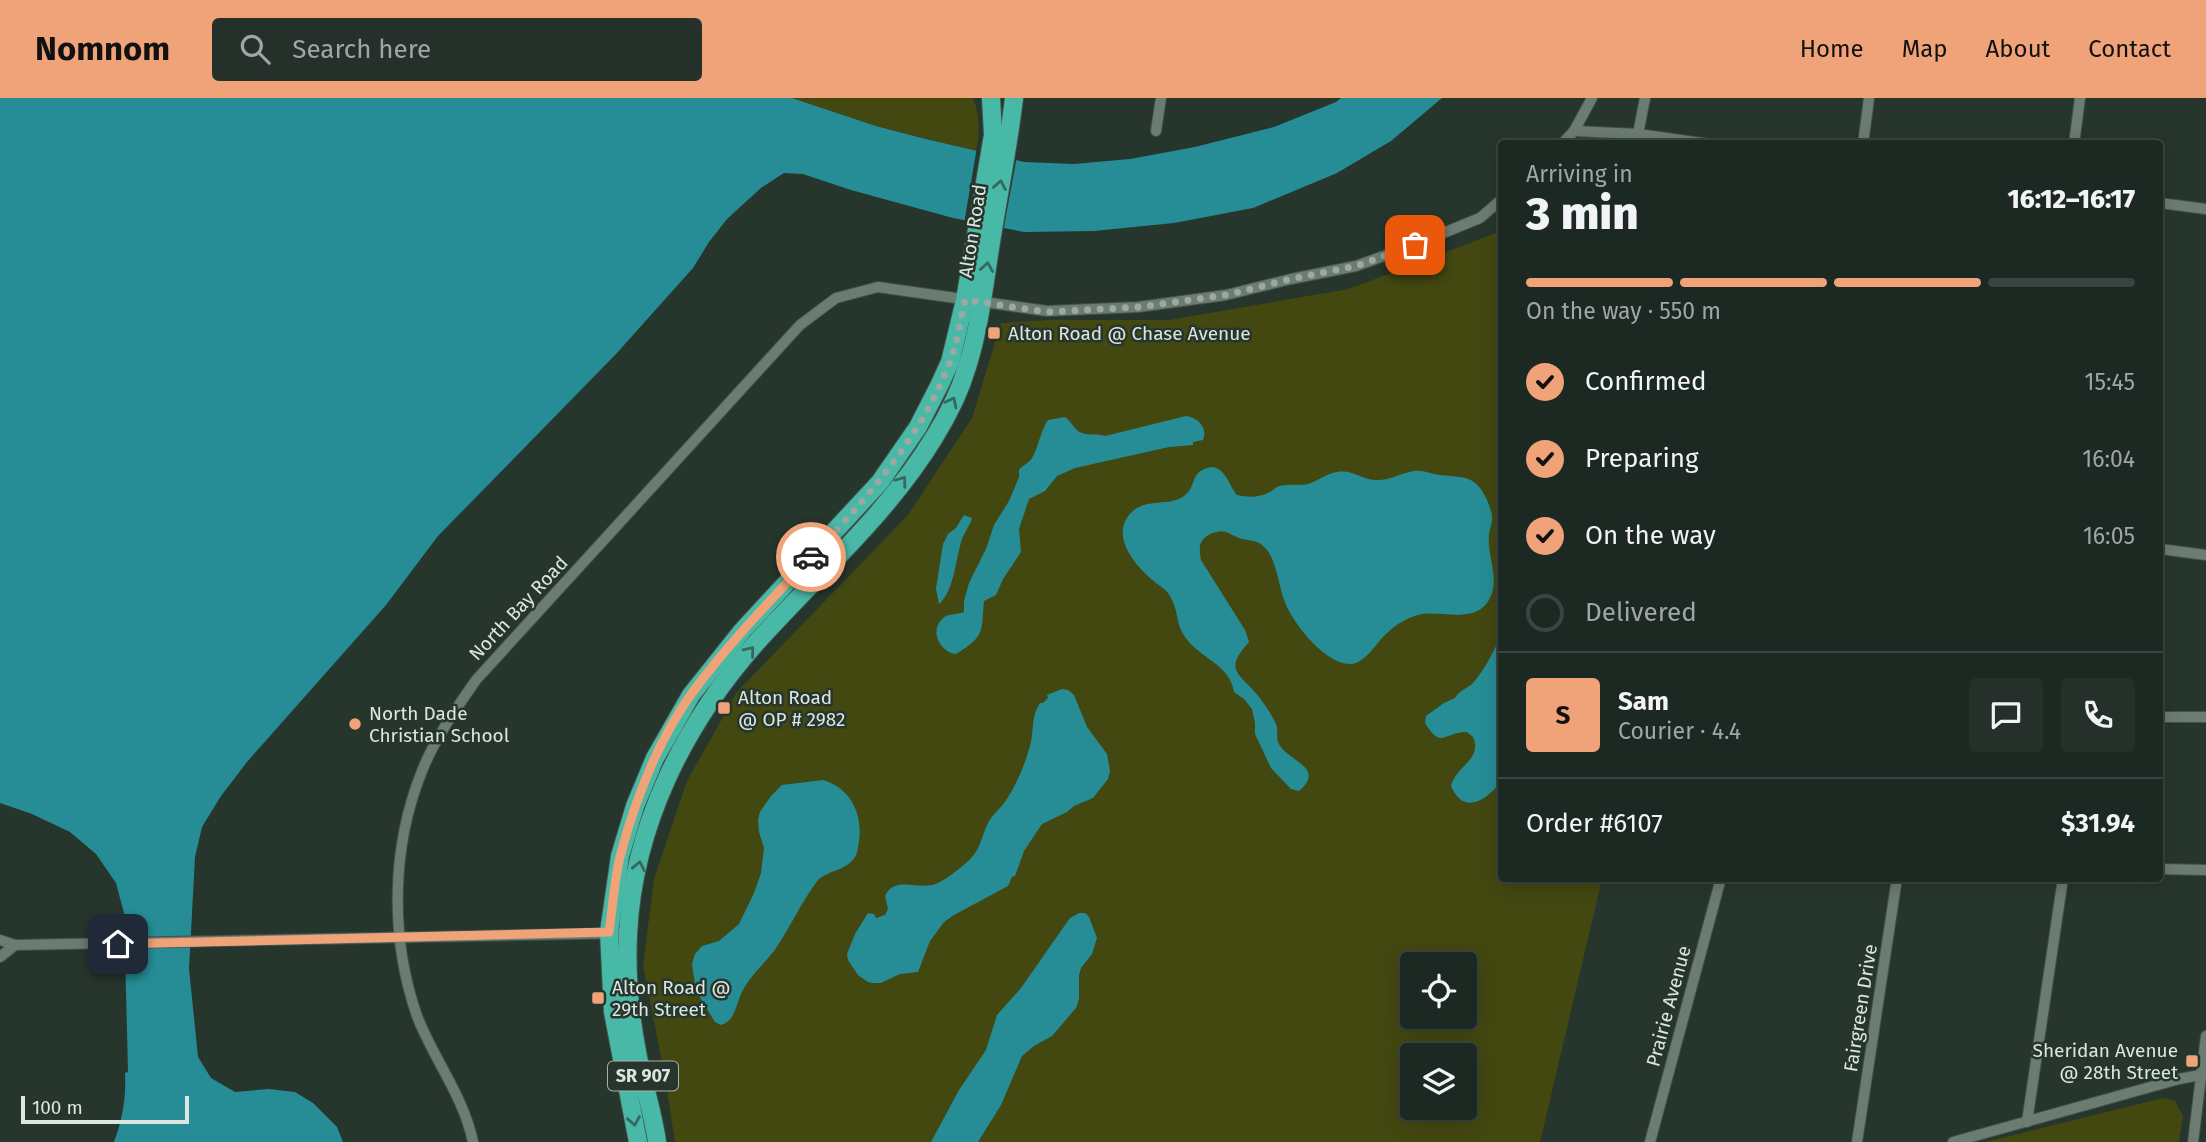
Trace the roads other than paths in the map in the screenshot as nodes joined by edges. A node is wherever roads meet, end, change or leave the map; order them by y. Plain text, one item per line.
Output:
1 (991, 98) edge
2 (1014, 98) edge
3 (1161, 98) edge
4 (1592, 98) edge
5 (1645, 98) edge
6 (1869, 98) edge
7 (2080, 98) edge
8 (1156, 131) dead end
9 (1574, 131) junction
10 (1638, 134) junction
11 (1001, 136) junction
12 (1566, 140) edge
13 (1681, 140) edge
14 (1864, 140) edge
15 (2075, 140) edge
16 (1498, 202) edge
17 (2163, 203) edge
18 (2206, 208) edge
19 (973, 302) junction
20 (2163, 549) edge
21 (2206, 555) edge
22 (2163, 717) edge
23 (2206, 717) edge
24 (2163, 869) edge
25 (2206, 870) edge
26 (1720, 882) edge
27 (1896, 882) edge
28 (2062, 882) edge
29 (609, 932) junction
30 (628, 933) junction
31 (399, 938) junction
32 (0, 940) edge
33 (15, 945) junction
34 (0, 957) edge
35 (2206, 1036) edge
36 (2204, 1074) edge
37 (2027, 1122) junction
38 (473, 1142) edge
39 (638, 1142) edge
40 (657, 1142) edge
41 (1650, 1142) edge
42 (1857, 1142) edge
43 (1953, 1142) edge
44 (2193, 1142) edge

1 - 11 highway
2 - 11 highway, Alton Road / SR 907
3 - 8 street
4 - 9 street
5 - 10 street
6 - 14 street
7 - 15 street
9 - 10 street
9 - 12 street
10 - 13 street
11 - 19 highway, Alton Road / SR 907
16 - 19 street, North Bay Road
17 - 18 street
19 - 29 highway, Alton Road / SR 907
30 -> 19 highway, Alton Road / SR 907
19 - 31 street, North Bay Road
20 - 21 street
22 - 23 street
24 - 25 street
26 - 41 street, Prairie Avenue
27 - 42 street, Fairgreen Drive
28 - 37 street
29 - 30 street
29 - 31 street
29 -> 39 highway, Alton Road / SR 907
30 - 40 highway, Alton Road / SR 907
31 - 33 street
31 - 38 street, North Bay Road
32 - 33 street
33 - 34 street
35 - 36 street
36 - 37 street
36 - 44 street
37 - 43 street

